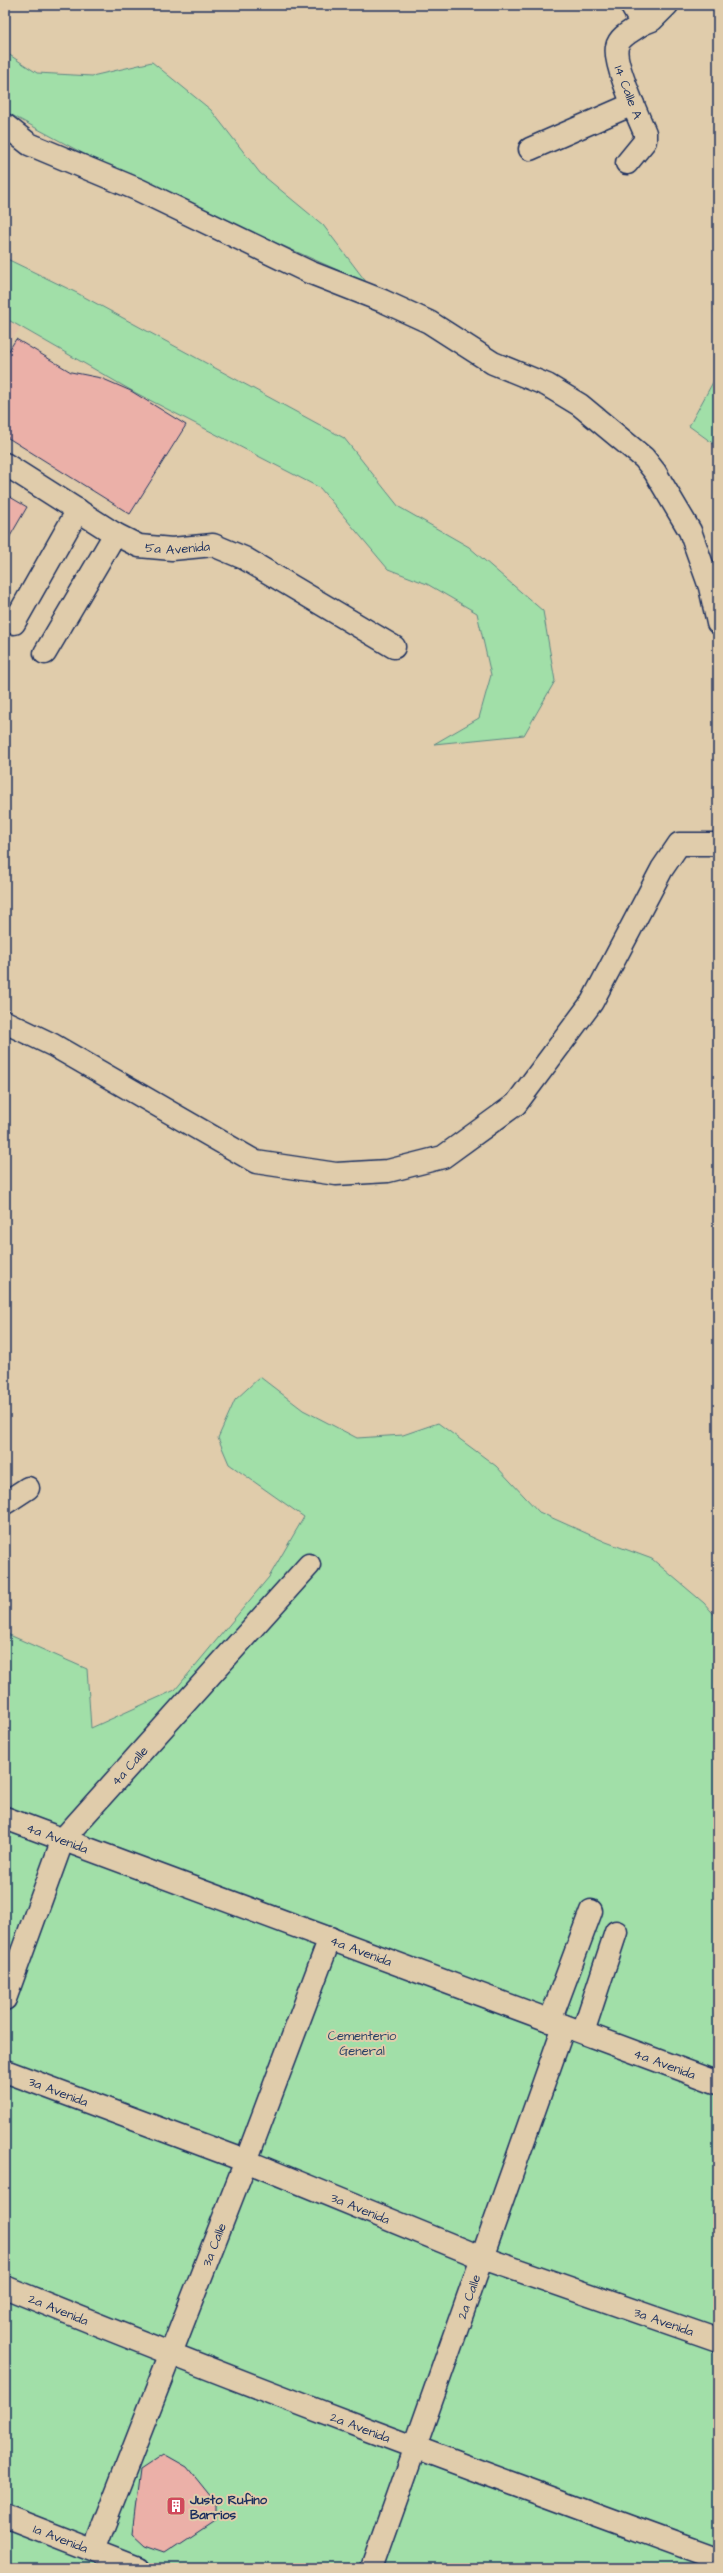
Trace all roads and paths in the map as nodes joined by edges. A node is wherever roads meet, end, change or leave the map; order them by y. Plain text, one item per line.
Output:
1 (632, 5) edge
2 (667, 5) edge
3 (642, 24) junction
4 (633, 104) junction
5 (5, 125) edge
6 (530, 149) dead end
7 (627, 163) dead end
8 (5, 464) edge
9 (78, 510) junction
10 (115, 534) junction
11 (14, 623) dead end
12 (718, 623) edge
13 (394, 647) dead end
14 (45, 653) dead end
15 (718, 846) edge
16 (5, 1022) edge
17 (28, 1488) dead end
18 (5, 1503) edge
19 (309, 1565) dead end
20 (5, 1818) edge
21 (63, 1839) junction
22 (591, 1911) dead end
23 (616, 1932) dead end
24 (330, 1938) junction
25 (5, 1999) edge
26 (566, 2026) junction
27 (5, 2071) edge
28 (718, 2083) edge
29 (246, 2161) junction
30 (483, 2258) junction
31 (5, 2288) edge
32 (718, 2340) edge
33 (170, 2355) junction
34 (415, 2448) junction
35 (5, 2516) edge
36 (94, 2550) junction
37 (718, 2559) edge
38 (138, 2568) edge
39 (372, 2568) edge

1 - 3 street
2 - 3 street, 14 Calle A
3 - 4 street, 14 Calle A
4 - 6 street
4 - 7 street, 14 Calle A
5 - 12 street
8 - 9 street, 5a Avenida
9 - 10 street, 5a Avenida
9 - 11 street
10 - 13 street, 5a Avenida
10 - 14 street
15 - 16 street
17 - 18 street
19 - 21 street, 4a Calle
20 - 21 street, 4a Avenida
21 - 24 street, 4a Avenida
21 - 25 street, 4a Calle
22 - 26 street
23 - 26 street
24 - 26 street, 4a Avenida
24 - 29 street, 3a Calle
26 - 28 street, 4a Avenida
26 - 30 street, 2a Calle
27 - 29 street, 3a Avenida
29 - 30 street, 3a Avenida
29 - 33 street, 3a Calle
30 - 32 street, 3a Avenida
30 - 34 street, 2a Calle
31 - 33 street, 2a Avenida
33 - 34 street, 2a Avenida
33 - 36 street, 3a Calle
34 - 37 street, 2a Avenida
34 - 39 street, 2a Calle
35 - 36 street, 1a Avenida
36 - 38 street, 1a Avenida

